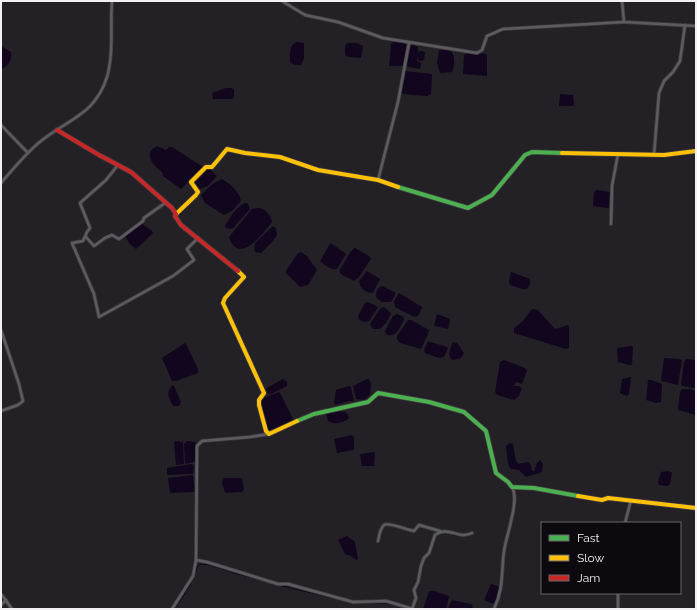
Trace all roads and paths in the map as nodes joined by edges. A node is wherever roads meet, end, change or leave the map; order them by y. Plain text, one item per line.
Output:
1 (112, 1) edge
2 (282, 1) edge
3 (622, 1) edge
4 (624, 22) junction
5 (685, 25) junction
6 (696, 26) edge
7 (409, 43) junction
8 (1, 126) edge
9 (57, 130) junction
10 (696, 151) edge
11 (28, 153) junction
12 (618, 154) junction
13 (654, 155) junction
14 (118, 165) junction
15 (378, 180) junction
16 (1, 183) edge
17 (165, 203) junction
18 (176, 214) junction
19 (611, 224) dead end
20 (86, 237) junction
21 (198, 238) junction
22 (1, 330) edge
23 (1, 411) edge
24 (269, 434) junction
25 (512, 487) junction
26 (631, 500) junction
27 (696, 508) edge
28 (625, 522) edge
29 (440, 531) junction
30 (472, 533) dead end
31 (378, 541) dead end
32 (196, 560) junction
33 (1, 594) edge
34 (618, 594) edge
35 (6, 600) junction
36 (1, 605) edge
37 (12, 609) edge
38 (172, 609) edge
39 (413, 609) edge
40 (494, 609) edge
41 (618, 609) edge

1 - 9 street
2 - 7 street
3 - 4 street
4 - 5 street
4 - 7 street
5 - 6 street
5 - 13 street
7 - 15 street
8 - 11 street
9 - 11 street
9 - 14 street
10 - 13 street
11 - 16 street
12 - 13 street
12 - 15 street
12 - 19 street
14 - 17 street
14 - 20 street
15 - 18 street
17 - 18 street
17 - 20 street
18 - 21 street
20 - 21 street
21 - 24 street
22 - 23 street
24 - 25 street
24 - 32 street
25 - 26 street
25 - 40 street
26 - 27 street
26 - 28 street
29 - 30 street
29 - 31 street
29 - 39 street
32 - 38 street
32 - 39 street
33 - 35 street
34 - 41 street
35 - 36 street
35 - 37 street

